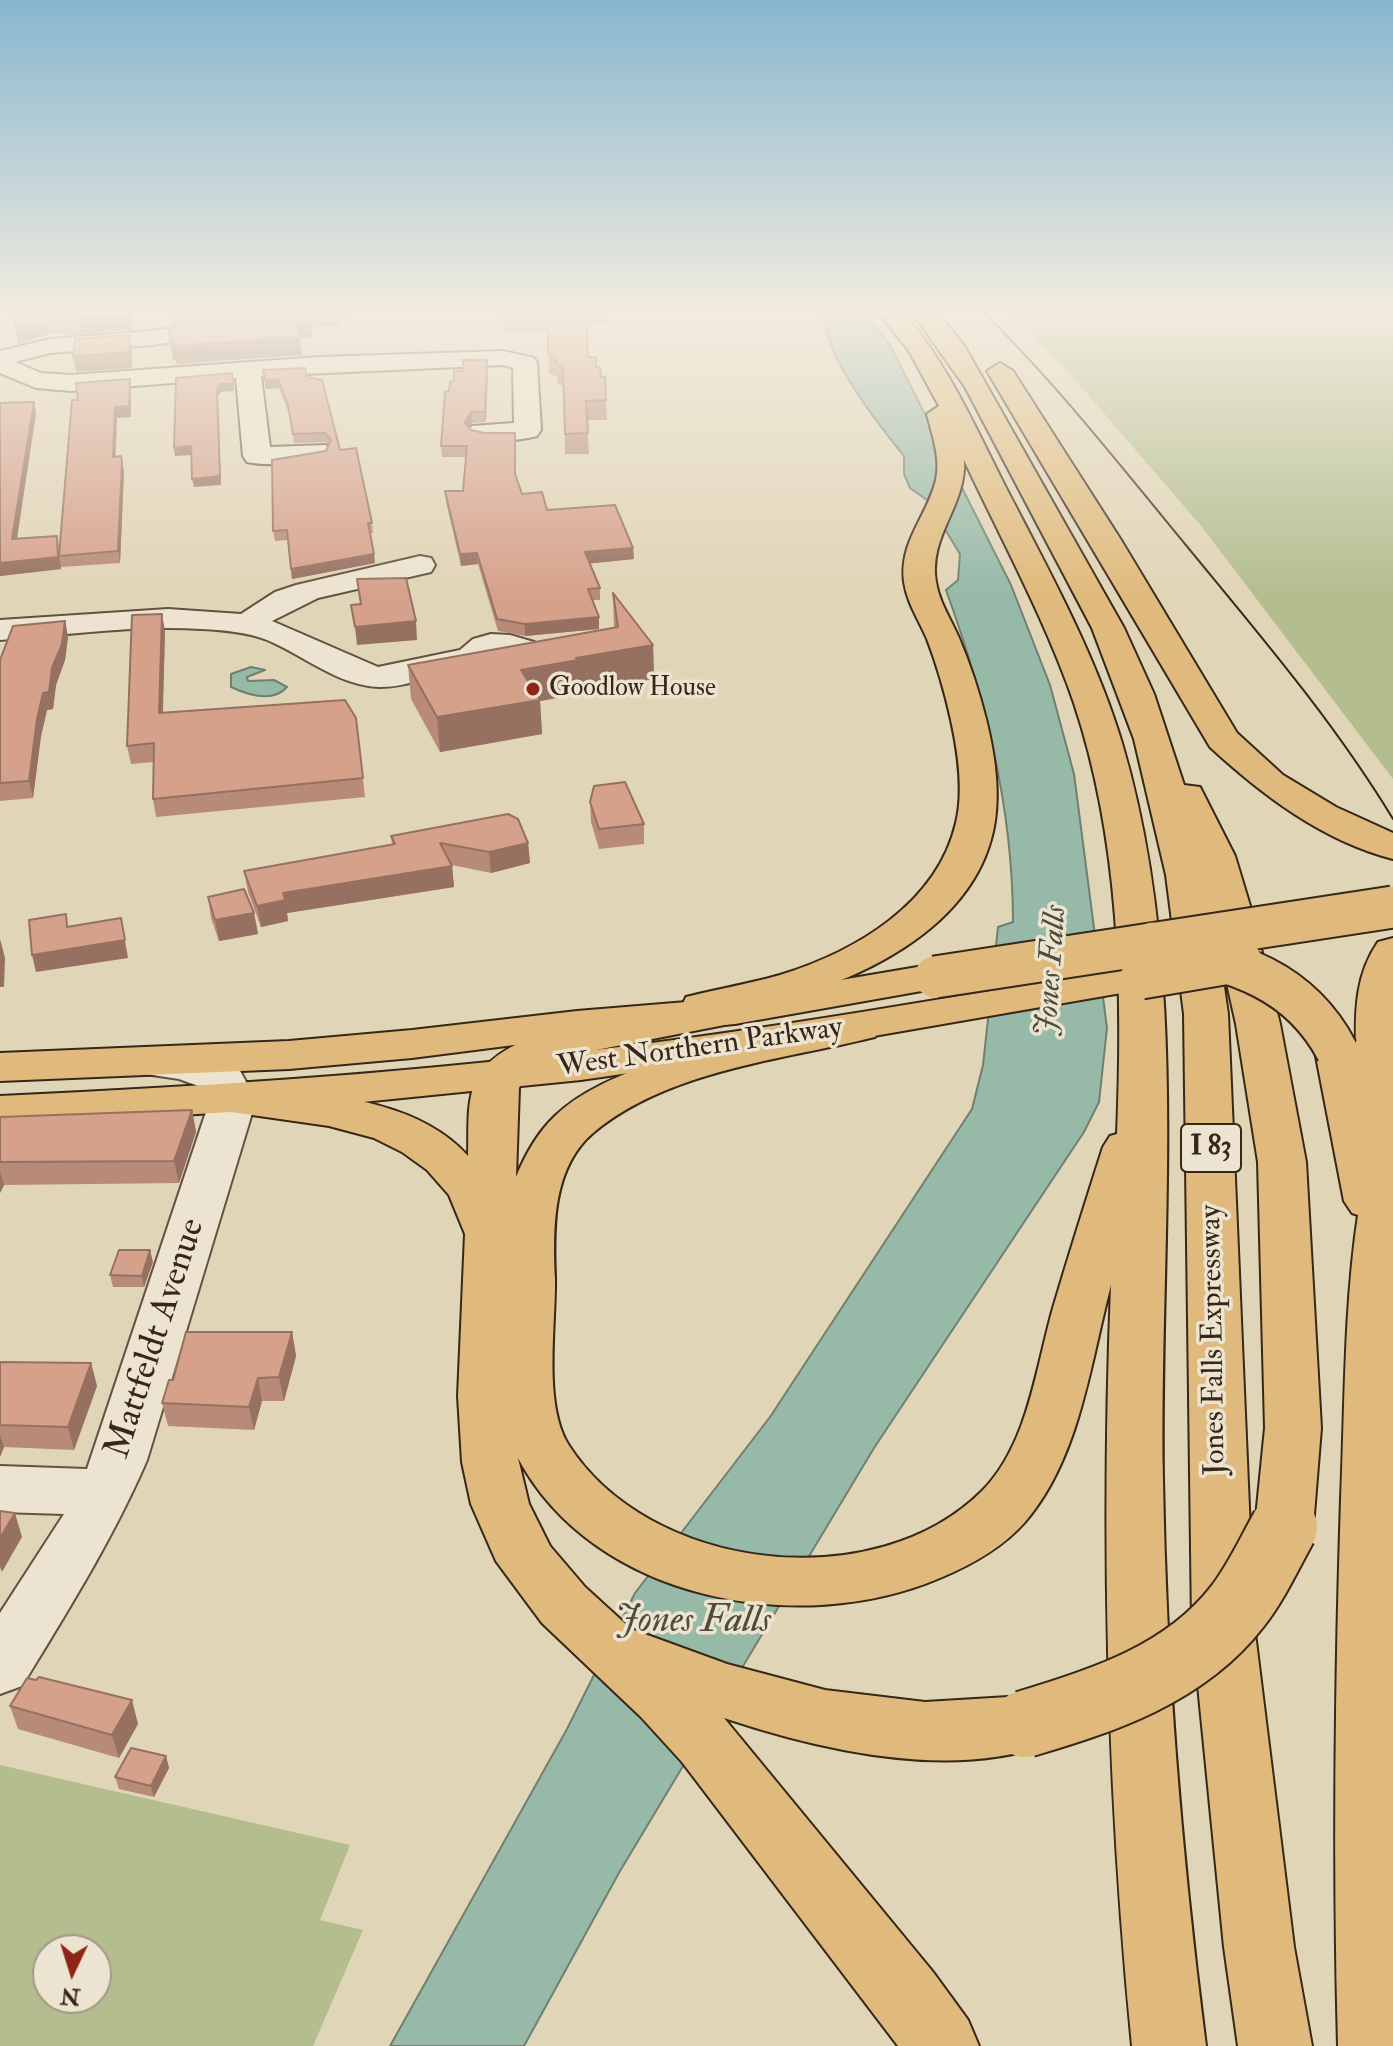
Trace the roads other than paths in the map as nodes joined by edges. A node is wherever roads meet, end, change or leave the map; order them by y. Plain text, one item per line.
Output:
1 (252, 406) edge
2 (528, 406) edge
3 (939, 406) edge
4 (951, 406) edge
5 (987, 406) edge
6 (1022, 406) edge
7 (481, 432) edge
8 (316, 451) edge
9 (420, 565) dead end
10 (247, 625) junction
11 (0, 630) edge
12 (476, 660) edge
13 (1140, 704) junction
14 (1381, 842) edge
15 (1393, 907) edge
16 (1393, 935) edge
17 (1153, 943) junction
18 (1393, 951) edge
19 (1230, 963) junction
20 (934, 995) junction
21 (735, 1011) junction
22 (577, 1024) junction
23 (859, 1028) junction
24 (1359, 1053) junction
25 (134, 1060) junction
26 (0, 1067) edge
27 (501, 1075) junction
28 (1143, 1099) junction
29 (233, 1100) junction
30 (0, 1111) edge
31 (490, 1235) junction
32 (0, 1489) edge
33 (105, 1492) junction
34 (578, 1619) junction
35 (0, 1667) edge
36 (942, 2046) edge
37 (1169, 2046) edge
38 (1275, 2046) edge
39 (1375, 2046) edge

1 - 8 street
2 - 7 street
3 - 22 main road
4 - 28 main road, I 83
5 - 13 main road, Jones Falls Expressway / I 83
6 - 14 main road
9 - 10 street
10 - 11 street
10 - 12 street
13 - 34 main road, bridge
13 - 38 main road, Jones Falls Expressway / I 83
15 - 17 main road, West Northern Parkway, bridge
16 - 19 main road, West Northern Parkway
17 - 19 main road, bridge
17 - 20 main road, West Northern Parkway, bridge
18 - 24 main road
19 - 20 main road, West Northern Parkway, bridge
19 - 24 main road, bridge
20 - 21 main road, West Northern Parkway
20 - 23 main road, West Northern Parkway
21 - 22 main road, West Northern Parkway
21 - 27 main road
22 - 25 main road, West Northern Parkway
23 - 27 main road, West Northern Parkway
23 - 28 main road
24 - 39 main road
25 - 26 main road, West Northern Parkway
25 - 29 street
27 - 29 main road, West Northern Parkway
27 - 31 main road
28 - 37 main road, I 83
29 - 30 main road, West Northern Parkway
29 - 31 main road
29 - 33 street, Mattfeldt Avenue
31 - 34 main road
32 - 33 street
33 - 35 street, Mattfeldt Avenue
34 - 36 main road

